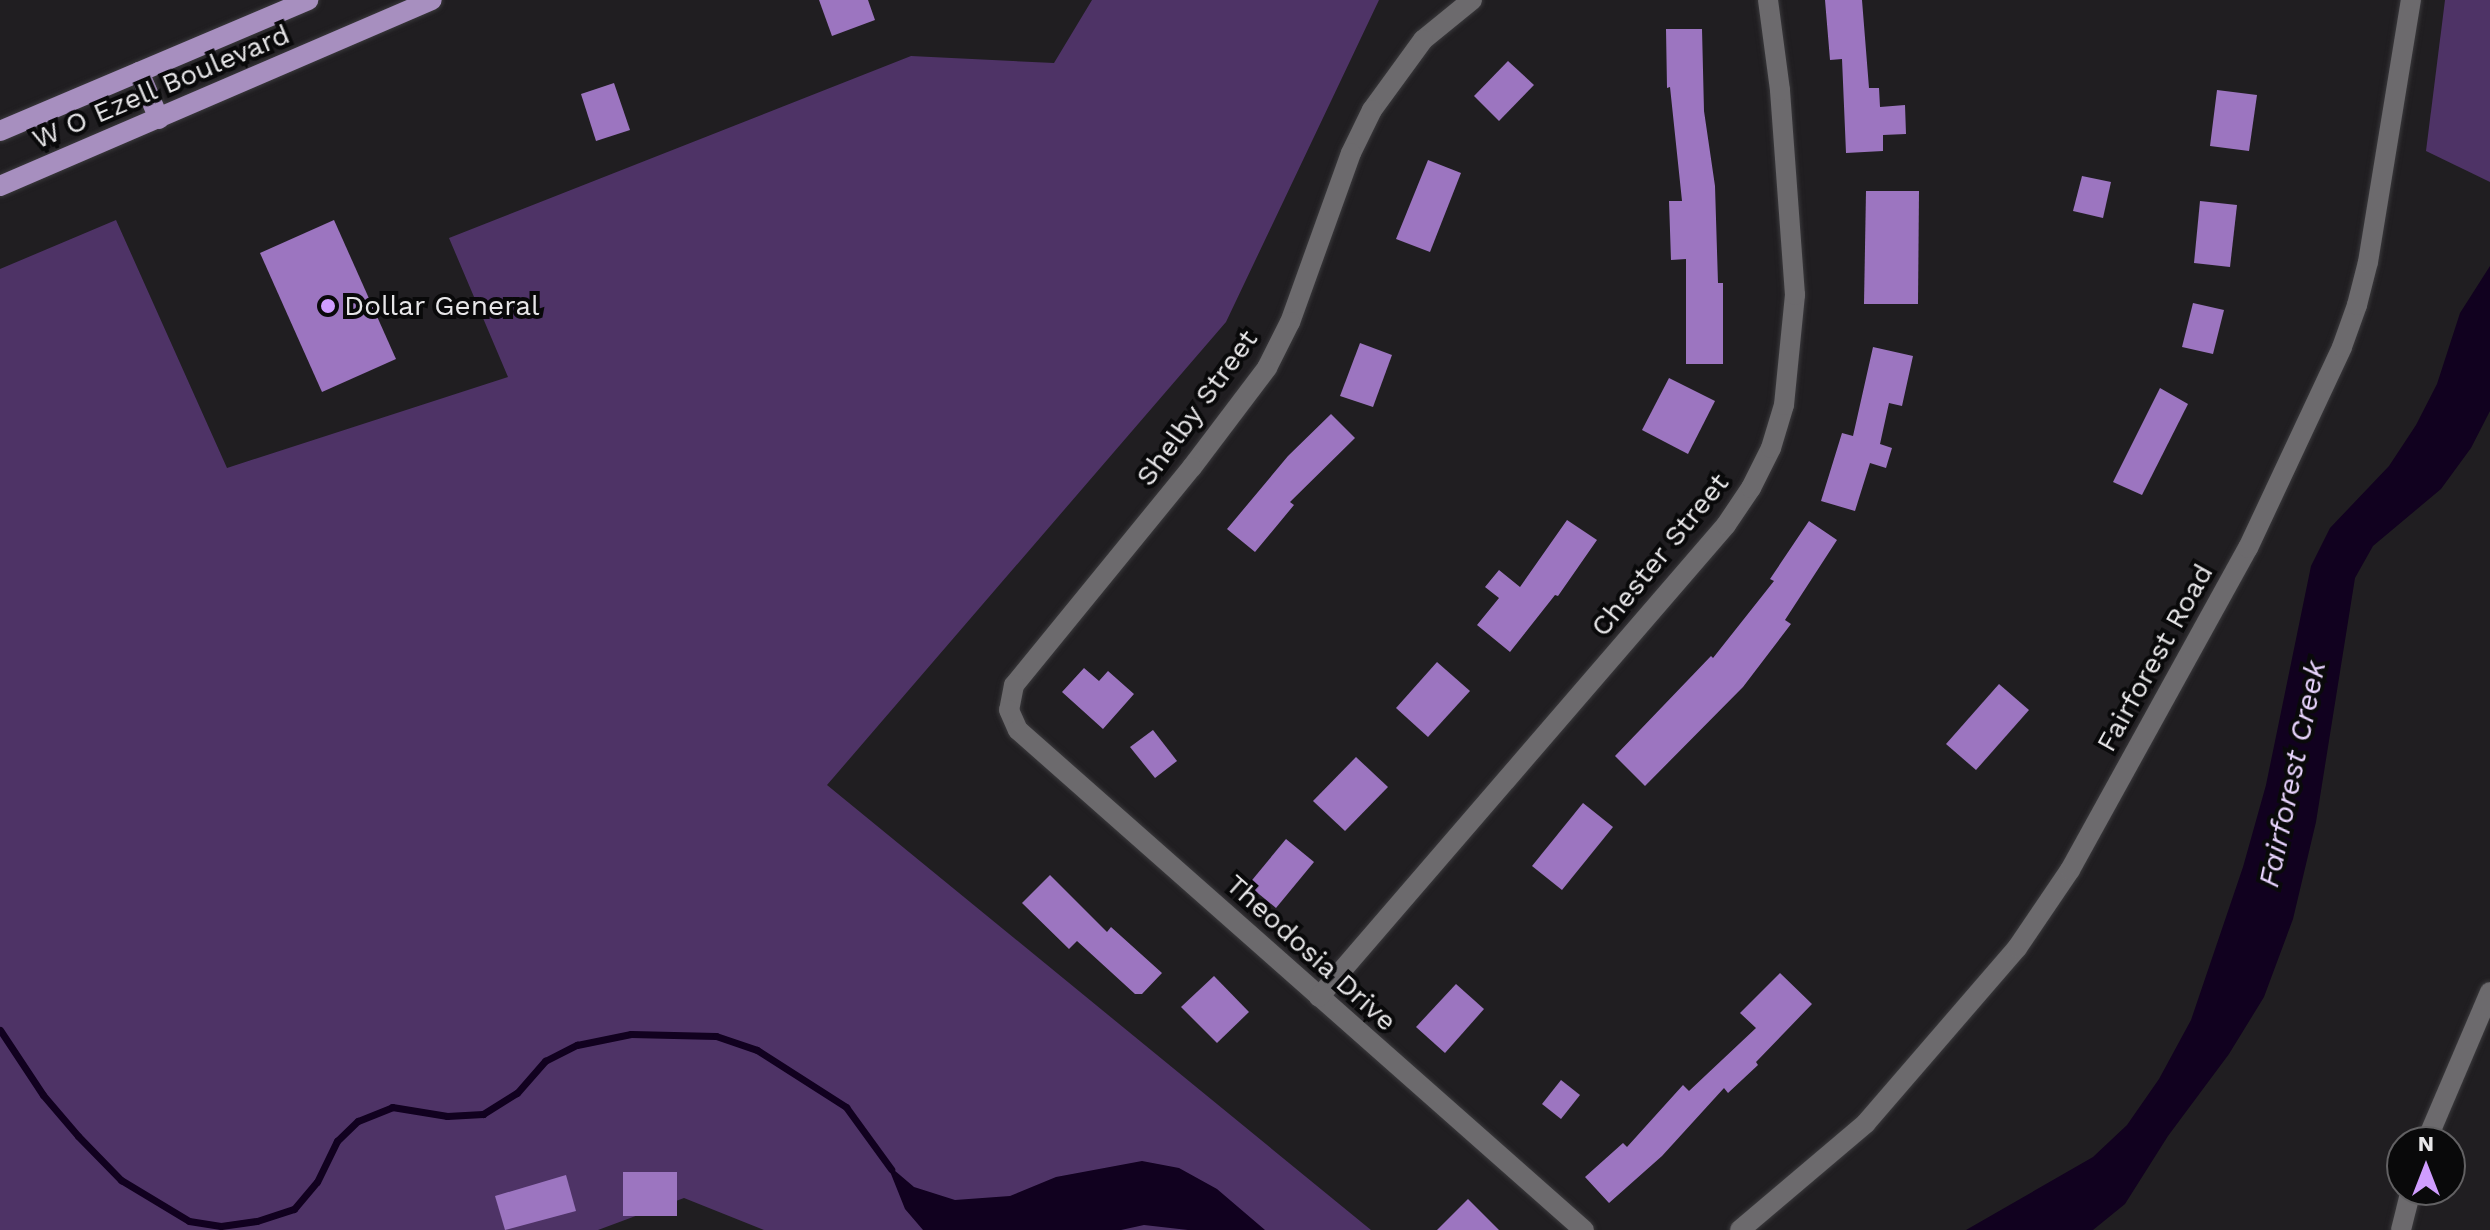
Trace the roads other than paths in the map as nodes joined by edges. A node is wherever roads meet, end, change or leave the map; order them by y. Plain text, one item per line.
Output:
1 (308, 0) edge
2 (432, 0) edge
3 (1472, 0) edge
4 (1768, 0) edge
5 (2411, 0) edge
6 (139, 72) junction
7 (159, 119) junction
8 (0, 131) edge
9 (0, 186) edge
10 (1009, 710) joint
11 (2490, 992) edge
12 (1319, 997) junction
13 (2433, 1126) edge
14 (2407, 1206) edge
15 (1584, 1230) edge
16 (1740, 1230) edge
17 (2401, 1230) edge

1 - 6 main road, W O Ezell Boulevard
2 - 7 main road, W O Ezell Boulevard
3 - 10 street, Shelby Street
4 - 12 street, Chester Street
5 - 16 street, Fairforest Road
6 - 7 main road
6 - 8 main road, W O Ezell Boulevard
7 - 9 main road, W O Ezell Boulevard
10 - 12 street, Theodosia Drive
11 - 13 street
12 - 15 street, Theodosia Drive
14 - 17 street

